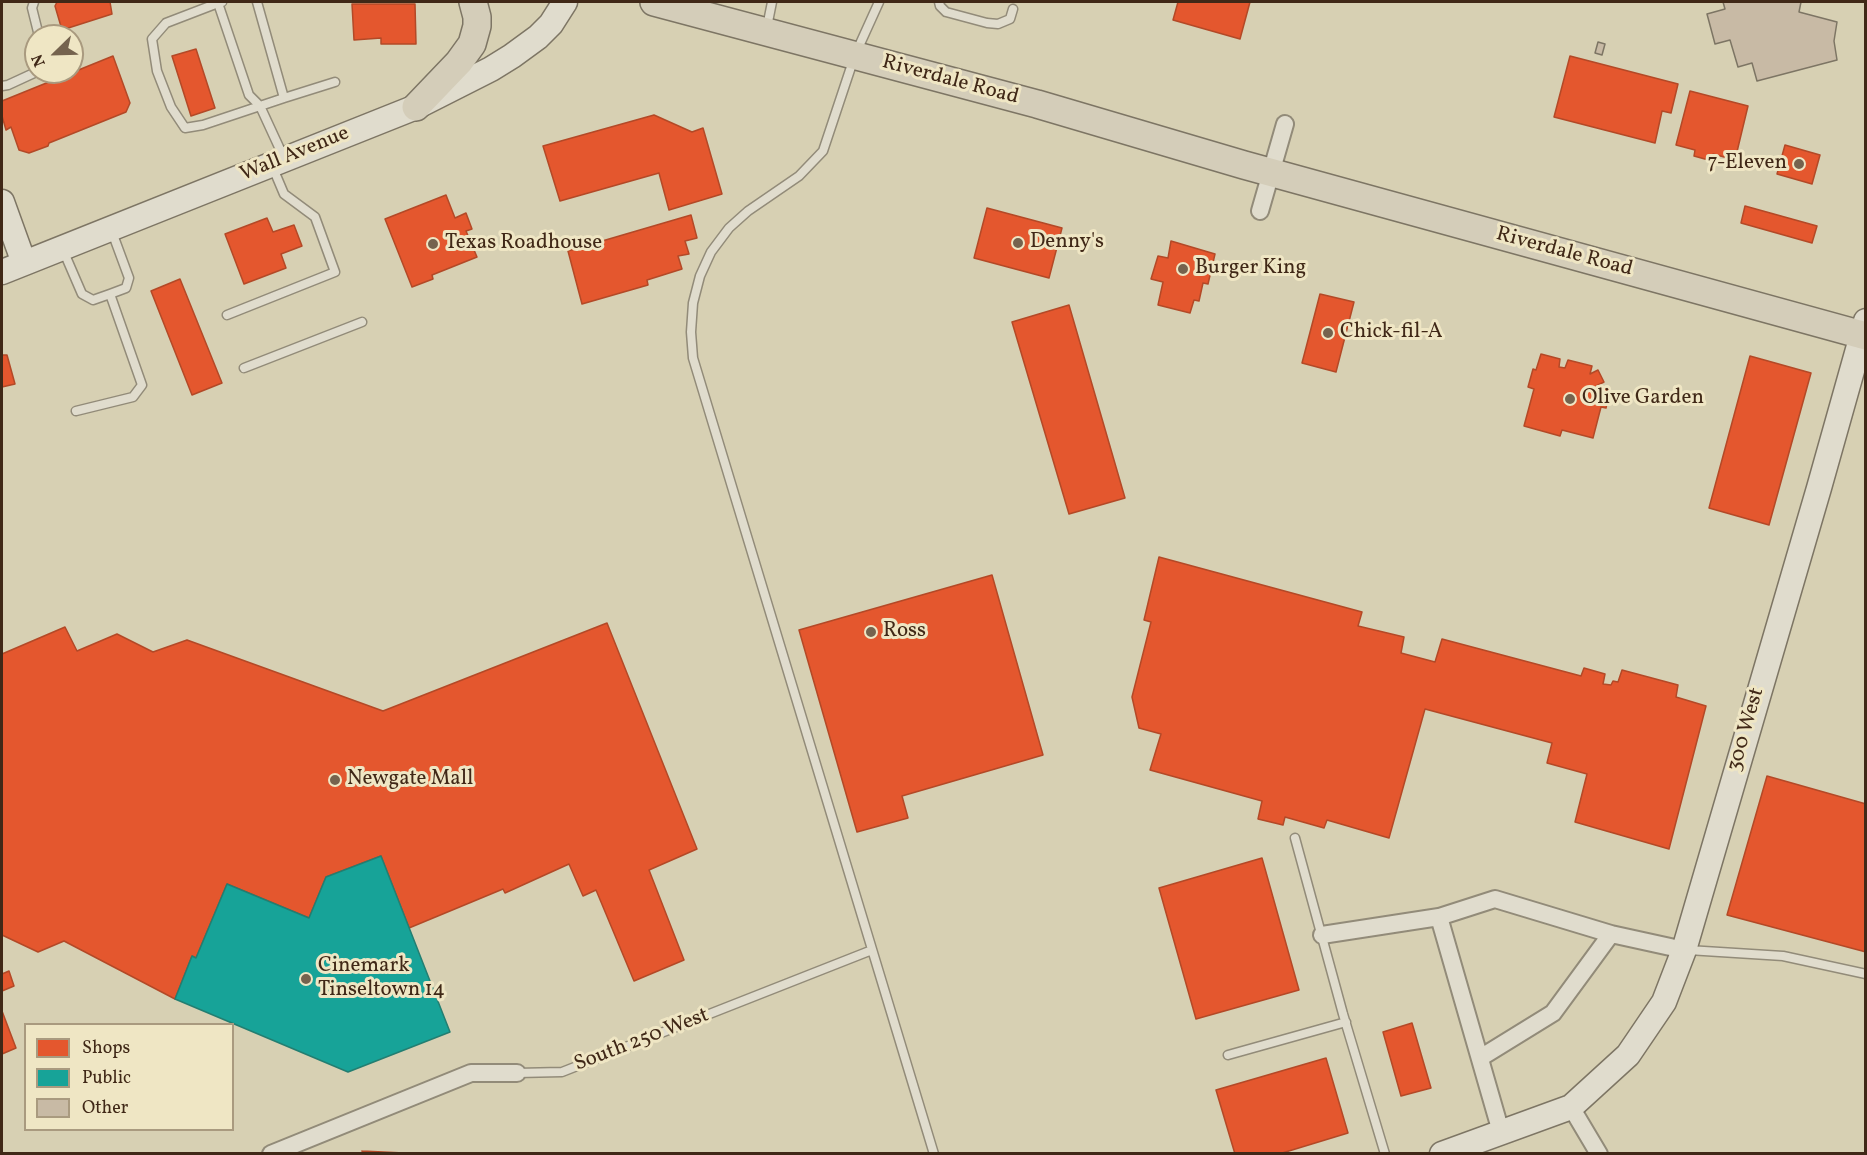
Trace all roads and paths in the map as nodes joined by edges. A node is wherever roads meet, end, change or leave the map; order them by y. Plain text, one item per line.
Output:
1 (34, 2) edge
2 (220, 2) edge
3 (257, 2) edge
4 (473, 2) edge
5 (565, 2) edge
6 (654, 2) edge
7 (772, 2) edge
8 (879, 2) edge
9 (939, 2) edge
10 (686, 6) edge
11 (1013, 9) dead end
12 (36, 24) edge
13 (766, 32) junction
14 (855, 55) junction
15 (24, 78) edge
16 (335, 82) dead end
17 (2, 86) edge
18 (284, 98) junction
19 (260, 106) junction
20 (416, 107) junction
21 (1285, 124) dead end
22 (278, 162) junction
23 (1271, 172) junction
24 (2, 202) edge
25 (1260, 211) dead end
26 (111, 229) junction
27 (62, 248) junction
28 (13, 268) edge
29 (110, 294) junction
30 (227, 315) dead end
31 (362, 322) dead end
32 (1864, 330) edge
33 (244, 368) dead end
34 (76, 411) dead end
35 (1295, 838) dead end
36 (1438, 917) junction
37 (1611, 934) junction
38 (1322, 935) junction
39 (872, 950) junction
40 (1684, 950) junction
41 (1866, 974) edge
42 (1346, 1022) junction
43 (1228, 1055) dead end
44 (1479, 1058) junction
45 (517, 1073) joint
46 (1571, 1107) junction
47 (1501, 1132) junction
48 (271, 1154) edge
49 (934, 1154) edge
50 (1385, 1154) edge
51 (1442, 1154) edge
52 (1599, 1154) edge

1 - 12 lane
2 - 19 lane
2 - 19 lane
3 - 18 lane
4 - 20 main road
5 - 20 street, Wall Avenue
6 - 10 main road, Riverdale Road
7 - 13 lane
8 - 14 lane
9 - 11 lane
10 - 13 main road, Riverdale Road
13 - 14 main road, Riverdale Road
14 - 23 main road, Riverdale Road
14 - 39 lane
15 - 17 lane
16 - 18 lane
18 - 19 lane
19 - 22 lane
20 - 22 street, Wall Avenue
21 - 23 street
22 - 26 street, Wall Avenue
22 - 30 lane
23 - 25 street
23 - 32 main road, Riverdale Road
24 - 28 street
26 - 27 street, Wall Avenue
26 - 29 lane
27 - 28 street, Wall Avenue
27 - 29 lane
29 - 34 lane
31 - 33 lane
32 - 40 street, 300 West
35 - 38 lane
36 - 37 street
36 - 38 street
36 - 44 street
37 - 40 street
37 - 44 street
38 - 42 lane
39 - 45 lane, South 250 West
39 - 49 lane
40 - 41 lane
40 - 46 street, 300 West
42 - 43 lane
42 - 50 lane
44 - 47 street
45 - 48 street, South 250 West
46 - 47 street
46 - 52 street
47 - 51 street

